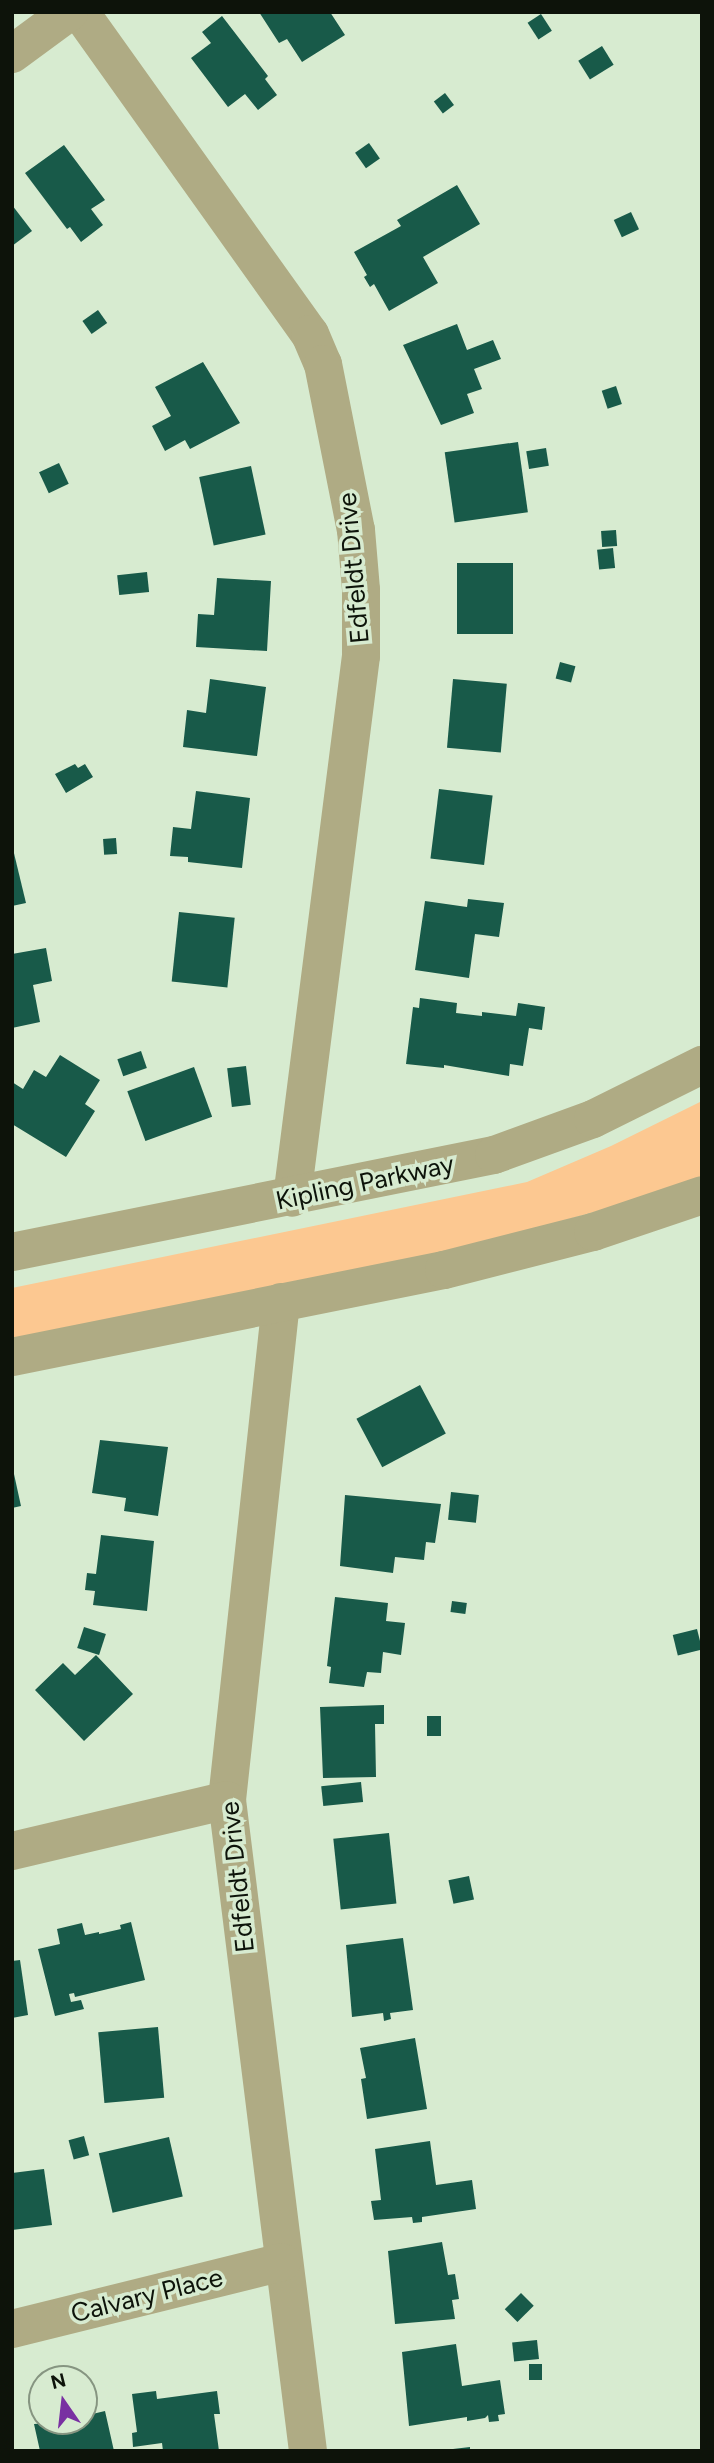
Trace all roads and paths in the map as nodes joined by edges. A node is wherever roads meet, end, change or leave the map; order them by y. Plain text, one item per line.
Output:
1 (69, 12) edge
2 (80, 12) edge
3 (12, 54) edge
4 (702, 1065) edge
5 (702, 1195) edge
6 (292, 1198) junction
7 (12, 1252) edge
8 (281, 1302) junction
9 (12, 1357) edge
10 (227, 1800) junction
11 (12, 1851) edge
12 (282, 2262) junction
13 (12, 2329) edge
14 (308, 2451) edge

1 - 3 street
2 - 6 street, Edfeldt Drive
4 - 6 street, Kipling Parkway
5 - 8 street
6 - 7 street, Kipling Parkway
8 - 9 street
8 - 10 street, Edfeldt Drive
10 - 11 street
10 - 12 street, Edfeldt Drive
12 - 13 street, Calvary Place
12 - 14 street, Edfeldt Drive

